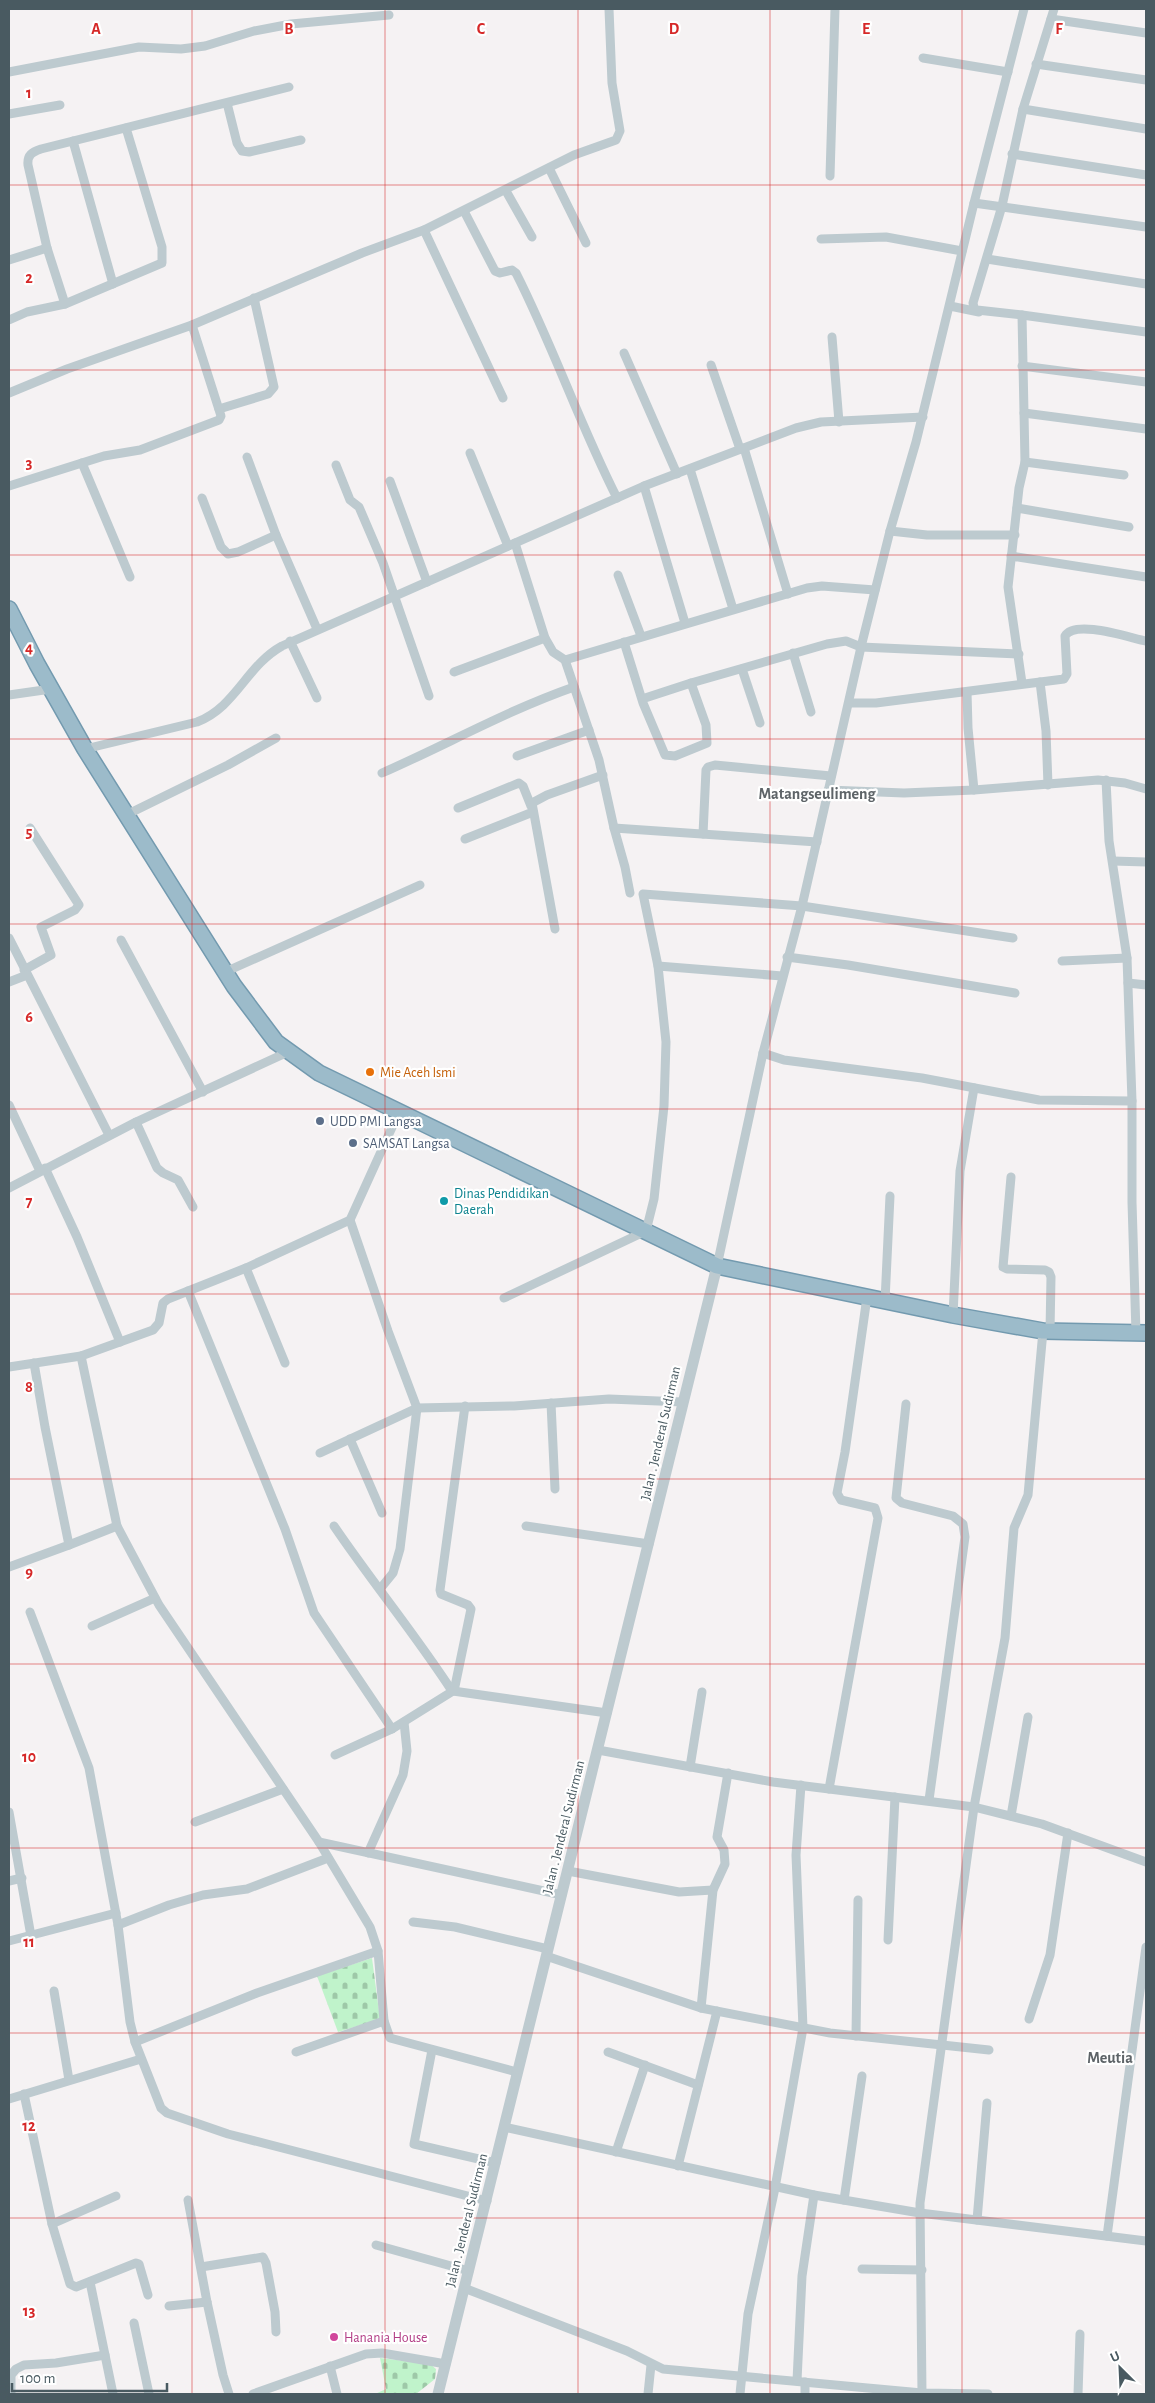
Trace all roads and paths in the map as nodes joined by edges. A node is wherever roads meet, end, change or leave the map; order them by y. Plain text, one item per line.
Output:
1 (609, 9) edge
2 (834, 9) edge
3 (1024, 9) edge
4 (1054, 9) edge
5 (389, 15) dead end
6 (1051, 19) junction
7 (1146, 33) edge
8 (923, 58) dead end
9 (1036, 64) junction
10 (9, 72) edge
11 (1008, 72) junction
12 (1146, 80) edge
13 (289, 88) dead end
14 (226, 103) junction
15 (60, 105) dead end
16 (1023, 109) junction
17 (9, 114) edge
18 (126, 128) junction
19 (1146, 129) edge
20 (300, 140) dead end
21 (73, 141) junction
22 (1012, 154) junction
23 (549, 168) junction
24 (1146, 175) edge
25 (830, 176) dead end
26 (506, 191) junction
27 (977, 203) junction
28 (997, 205) junction
29 (464, 212) junction
30 (1146, 227) edge
31 (424, 230) junction
32 (532, 236) dead end
33 (821, 239) dead end
34 (586, 243) dead end
35 (47, 248) junction
36 (962, 251) junction
37 (987, 259) junction
38 (9, 260) edge
39 (113, 284) junction
40 (1146, 284) edge
41 (254, 298) junction
42 (65, 304) junction
43 (950, 306) junction
44 (983, 311) junction
45 (1022, 315) junction
46 (9, 320) edge
47 (192, 325) junction
48 (1146, 332) edge
49 (832, 337) dead end
50 (624, 353) dead end
51 (711, 365) dead end
52 (1022, 366) junction
53 (1146, 382) edge
54 (9, 393) edge
55 (503, 398) dead end
56 (218, 409) junction
57 (1024, 414) junction
58 (923, 417) junction
59 (840, 422) junction
60 (1146, 429) edge
61 (742, 449) junction
62 (470, 453) dead end
63 (247, 457) dead end
64 (1025, 462) junction
65 (82, 463) junction
66 (336, 465) dead end
67 (690, 469) junction
68 (677, 474) junction
69 (1124, 475) dead end
70 (390, 481) dead end
71 (9, 486) edge
72 (644, 486) junction
73 (202, 498) dead end
74 (617, 498) junction
75 (1017, 508) junction
76 (1129, 527) dead end
77 (890, 531) junction
78 (276, 535) junction
79 (1015, 535) junction
80 (511, 545) junction
81 (1011, 556) junction
82 (618, 575) dead end
83 (130, 577) dead end
84 (1146, 577) edge
85 (427, 582) junction
86 (875, 590) junction
87 (788, 594) junction
88 (393, 595) junction
89 (9, 609) edge
90 (733, 609) junction
91 (685, 623) junction
92 (316, 629) junction
93 (641, 636) junction
94 (545, 638) junction
95 (290, 641) junction
96 (1146, 641) edge
97 (624, 642) junction
98 (861, 647) junction
99 (793, 653) junction
100 (1019, 654) junction
101 (565, 660) junction
102 (742, 669) junction
103 (454, 672) dead end
104 (1040, 682) junction
105 (1022, 683) junction
106 (691, 684) junction
107 (574, 687) junction
108 (51, 689) junction
109 (968, 692) junction
110 (9, 695) edge
111 (428, 696) dead end
112 (317, 698) dead end
113 (642, 699) junction
114 (849, 703) junction
115 (811, 712) dead end
116 (760, 723) dead end
117 (589, 730) junction
118 (276, 738) dead end
119 (85, 749) junction
120 (517, 756) dead end
121 (382, 773) dead end
122 (603, 775) junction
123 (831, 776) junction
124 (1106, 780) junction
125 (1048, 785) junction
126 (832, 790) junction
127 (974, 790) junction
128 (1146, 790) edge
129 (458, 808) dead end
130 (532, 809) junction
131 (126, 815) junction
132 (30, 828) dead end
133 (614, 828) junction
134 (702, 834) junction
135 (466, 839) dead end
136 (816, 842) junction
137 (1112, 862) junction
138 (1146, 862) edge
139 (420, 885) dead end
140 (630, 893) dead end
141 (804, 906) junction
142 (555, 929) dead end
143 (9, 938) edge
144 (1013, 938) dead end
145 (120, 940) dead end
146 (790, 957) junction
147 (1127, 958) junction
148 (1062, 961) dead end
149 (658, 966) junction
150 (26, 972) junction
151 (225, 972) junction
152 (782, 976) junction
153 (9, 982) edge
154 (1128, 983) junction
155 (1146, 985) edge
156 (1015, 994) dead end
157 (288, 1052) junction
158 (766, 1054) junction
159 (974, 1088) junction
160 (203, 1092) junction
161 (1132, 1101) junction
162 (9, 1104) edge
163 (399, 1112) junction
164 (136, 1122) junction
165 (109, 1135) junction
166 (43, 1170) junction
167 (1010, 1177) dead end
168 (9, 1188) edge
169 (890, 1196) dead end
170 (193, 1207) dead end
171 (350, 1220) junction
172 (646, 1231) junction
173 (716, 1266) junction
174 (246, 1268) junction
175 (188, 1291) junction
176 (867, 1297) junction
177 (504, 1298) dead end
178 (885, 1301) junction
179 (953, 1315) junction
180 (1047, 1331) junction
181 (1141, 1333) edge
182 (120, 1342) junction
183 (81, 1356) junction
184 (34, 1363) junction
185 (285, 1363) dead end
186 (9, 1367) edge
187 (683, 1402) junction
188 (551, 1403) junction
189 (906, 1404) dead end
190 (465, 1406) junction
191 (417, 1408) junction
192 (350, 1439) junction
193 (320, 1453) dead end
194 (555, 1489) dead end
195 (382, 1513) dead end
196 (117, 1526) junction
197 (334, 1526) dead end
198 (526, 1526) dead end
199 (69, 1544) junction
200 (649, 1544) junction
201 (9, 1567) edge
202 (380, 1589) junction
203 (155, 1598) junction
204 (30, 1612) dead end
205 (92, 1626) dead end
206 (453, 1691) junction
207 (702, 1692) dead end
208 (607, 1713) junction
209 (1028, 1717) dead end
210 (404, 1722) junction
211 (392, 1729) junction
212 (598, 1750) junction
213 (335, 1755) dead end
214 (690, 1767) junction
215 (728, 1773) junction
216 (802, 1785) junction
217 (283, 1789) junction
218 (829, 1789) junction
219 (895, 1797) junction
220 (928, 1800) junction
221 (974, 1807) junction
222 (9, 1815) edge
223 (1010, 1816) junction
224 (195, 1822) dead end
225 (1068, 1833) junction
226 (319, 1842) junction
227 (368, 1853) junction
228 (328, 1858) junction
229 (1146, 1862) edge
230 (568, 1871) junction
231 (22, 1878) junction
232 (9, 1881) edge
233 (713, 1890) junction
234 (562, 1895) junction
235 (858, 1900) dead end
236 (116, 1913) junction
237 (414, 1922) dead end
238 (118, 1925) junction
239 (31, 1936) junction
240 (9, 1940) edge
241 (888, 1940) dead end
242 (1146, 1946) edge
243 (378, 1951) junction
244 (547, 1952) junction
245 (54, 1990) dead end
246 (701, 2008) junction
247 (717, 2011) junction
248 (1029, 2019) dead end
249 (384, 2022) junction
250 (803, 2028) junction
251 (856, 2036) junction
252 (135, 2042) junction
253 (940, 2046) junction
254 (432, 2050) junction
255 (989, 2050) dead end
256 (296, 2052) dead end
257 (608, 2052) dead end
258 (142, 2059) junction
259 (645, 2065) junction
260 (517, 2072) junction
261 (862, 2076) dead end
262 (69, 2080) junction
263 (698, 2085) junction
264 (24, 2094) junction
265 (9, 2098) edge
266 (987, 2103) dead end
267 (504, 2127) junction
268 (616, 2152) junction
269 (496, 2163) junction
270 (678, 2166) junction
271 (776, 2188) junction
272 (814, 2195) junction
273 (116, 2196) dead end
274 (188, 2200) dead end
275 (844, 2200) junction
276 (487, 2201) junction
277 (920, 2213) junction
278 (977, 2220) junction
279 (52, 2224) junction
280 (1107, 2236) junction
281 (1146, 2241) edge
282 (376, 2245) dead end
283 (201, 2267) junction
284 (862, 2269) dead end
285 (922, 2270) junction
286 (469, 2271) junction
287 (90, 2282) junction
288 (464, 2288) junction
289 (148, 2295) dead end
290 (207, 2302) junction
291 (169, 2306) dead end
292 (134, 2323) dead end
293 (276, 2332) dead end
294 (1080, 2334) dead end
295 (105, 2355) junction
296 (446, 2364) junction
297 (651, 2365) junction
298 (330, 2366) junction
299 (740, 2376) junction
300 (801, 2382) junction
301 (11, 2394) edge
302 (114, 2394) edge
303 (149, 2394) edge
304 (229, 2394) edge
305 (253, 2394) edge
306 (337, 2394) edge
307 (438, 2394) edge
308 (648, 2394) edge
309 (740, 2394) edge
310 (805, 2394) edge
311 (922, 2394) edge
312 (984, 2394) edge
313 (988, 2394) edge
314 (1078, 2394) edge

1 - 23 street
2 - 25 street
3 - 11 street
4 - 6 street
5 - 10 street
6 - 7 street
6 - 9 street
8 - 11 street
9 - 12 street
9 - 16 street
11 - 27 street
13 - 14 street
14 - 18 street
14 - 20 street
15 - 17 street
16 - 19 street
16 - 22 street
18 - 21 street
18 - 39 street
21 - 35 street
21 - 39 street
22 - 24 street
22 - 28 street
23 - 26 street
23 - 34 street
26 - 29 street
26 - 32 street
27 - 28 street
27 - 36 street
28 - 30 street
28 - 37 street
29 - 31 street
29 - 74 street
31 - 41 street
31 - 55 street
33 - 36 street
35 - 38 street
35 - 42 street
36 - 43 street
37 - 40 street
37 - 44 street
39 - 42 street
41 - 47 street
41 - 56 street
42 - 46 street
43 - 44 street
43 - 58 street
44 - 45 street
45 - 48 street
45 - 52 street
47 - 54 street
47 - 56 street
49 - 59 street
50 - 68 street
51 - 61 street
52 - 53 street
52 - 57 street
56 - 65 street
57 - 60 street
57 - 64 street
58 - 59 street
58 - 77 street
59 - 61 street
61 - 67 street
61 - 87 street
62 - 80 street
63 - 78 street
64 - 69 street
64 - 75 street
65 - 71 street
65 - 83 street
66 - 88 street
67 - 68 street
67 - 90 street
68 - 72 street
70 - 85 street
72 - 74 street
72 - 91 street
73 - 78 street
74 - 80 street
75 - 76 street
75 - 79 street
77 - 79 street
77 - 86 street
78 - 92 street
79 - 81 street
80 - 85 street
80 - 94 street
81 - 84 street
81 - 100 street
82 - 93 street
85 - 88 street
86 - 87 street
86 - 98 street
87 - 90 street
88 - 92 street
88 - 111 street
89 - 108 highway
90 - 91 street
91 - 93 street
92 - 95 street
93 - 97 street
94 - 101 street
94 - 103 street
95 - 112 street
95 - 119 street
96 - 104 street
97 - 101 street
97 - 113 street
98 - 99 street
98 - 100 street
98 - 114 street
99 - 102 street
99 - 115 street
100 - 105 street
101 - 107 street
102 - 106 street
102 - 116 street
104 - 105 street
104 - 125 street
105 - 109 street
106 - 113 street
106 - 113 street
107 - 117 street
107 - 121 street
108 - 110 street
108 - 119 highway
109 - 114 street
109 - 127 street
114 - 123 street
117 - 120 street
117 - 122 street
118 - 131 street
119 - 131 highway
122 - 130 street
122 - 133 street
123 - 126 street
123 - 134 street
124 - 125 street
124 - 128 street
124 - 137 street
125 - 127 street
126 - 127 street
126 - 136 street
129 - 130 street
130 - 135 street
130 - 142 street
131 - 151 highway
132 - 150 street
133 - 134 street
133 - 140 street
134 - 136 street
136 - 141 street
137 - 138 street
137 - 147 street
139 - 151 street
141 - 144 street
141 - 146 street
141 - 149 street
143 - 150 street
145 - 160 street
146 - 152 street
146 - 156 street
147 - 148 street
147 - 154 street
149 - 152 street
149 - 172 street
150 - 153 street
150 - 165 street
151 - 157 highway
152 - 158 street
154 - 155 street
154 - 161 street
157 - 160 street
157 - 163 highway
158 - 159 street
158 - 173 street
159 - 161 street
159 - 179 street
160 - 164 street
161 - 181 street
162 - 166 street
163 - 171 street
163 - 172 highway
164 - 165 street
164 - 170 street
165 - 166 street
166 - 168 street
166 - 182 street
167 - 180 street
169 - 178 street
171 - 174 street
171 - 191 street
172 - 173 highway
172 - 177 street
173 - 176 highway
173 - 187 street, Jalan . Jenderal Sudirman
174 - 175 street
174 - 185 street
175 - 182 street
175 - 211 street
176 - 178 highway
176 - 218 street
178 - 179 highway
179 - 180 highway
180 - 181 highway
180 - 221 street
182 - 183 street
183 - 184 street
183 - 196 street
184 - 186 street
184 - 199 street
187 - 188 street
187 - 200 street, Jalan . Jenderal Sudirman
188 - 190 street
188 - 194 street
189 - 220 street
190 - 191 street
190 - 206 street
191 - 192 street
191 - 202 street
192 - 193 street
192 - 195 street
196 - 199 street
196 - 203 street
197 - 202 street
198 - 200 street
199 - 201 street
200 - 208 street, Jalan . Jenderal Sudirman
202 - 206 street
203 - 205 street
203 - 217 street
204 - 236 street
206 - 208 street
206 - 210 street
207 - 214 street
208 - 212 street, Jalan . Jenderal Sudirman
209 - 223 street
210 - 211 street
210 - 227 street
211 - 213 street
212 - 214 street
212 - 230 street, Jalan . Jenderal Sudirman
214 - 215 street
215 - 216 street
215 - 233 street
216 - 218 street
216 - 250 street
217 - 224 street
217 - 226 street
218 - 219 street
219 - 220 street
219 - 241 street
220 - 221 street
221 - 223 street
221 - 253 street
222 - 231 street
223 - 225 street
225 - 229 street
225 - 248 street
226 - 227 street
226 - 228 street
227 - 234 street
228 - 238 street
228 - 243 street
230 - 233 street
230 - 234 street, Jalan . Jenderal Sudirman
231 - 232 street
231 - 239 street
233 - 246 street
234 - 244 street, Jalan . Jenderal Sudirman
235 - 251 street
236 - 238 street
236 - 239 street
237 - 244 street
238 - 252 street
239 - 240 street
242 - 280 street
243 - 249 street
243 - 252 street
244 - 246 street
244 - 260 street, Jalan . Jenderal Sudirman
245 - 262 street
246 - 247 street
247 - 250 street
247 - 263 street
249 - 254 street
249 - 256 street
250 - 251 street
250 - 271 street
251 - 253 street
252 - 258 street
253 - 255 street
253 - 277 street
254 - 260 street
254 - 269 street
257 - 259 street
258 - 262 street
258 - 276 street
259 - 263 street
259 - 268 street
260 - 267 street, Jalan . Jenderal Sudirman
261 - 275 street
262 - 264 street
263 - 270 street
264 - 265 street
264 - 279 street
266 - 278 street
267 - 268 street
267 - 269 street, Jalan . Jenderal Sudirman
268 - 270 street
269 - 276 street, Jalan . Jenderal Sudirman
270 - 271 street
271 - 272 street
271 - 299 street
272 - 275 street
272 - 300 street
273 - 279 street
274 - 283 street
275 - 277 street
276 - 286 street, Jalan . Jenderal Sudirman
277 - 278 street
277 - 285 street
278 - 280 street
279 - 287 street
280 - 281 street
282 - 286 street
283 - 290 street
283 - 293 street
284 - 285 street
285 - 311 street
286 - 288 street, Jalan . Jenderal Sudirman
287 - 289 street
287 - 295 street
288 - 296 street, Jalan . Jenderal Sudirman
288 - 297 street
290 - 291 street
290 - 304 street
292 - 303 street
294 - 314 street
295 - 301 street
295 - 302 street
296 - 298 street
296 - 307 street, Jalan . Jenderal Sudirman
297 - 299 street
297 - 308 street
298 - 305 street
298 - 306 street
299 - 300 street
299 - 309 street
300 - 310 street
300 - 311 street
311 - 312 street
312 - 313 street

